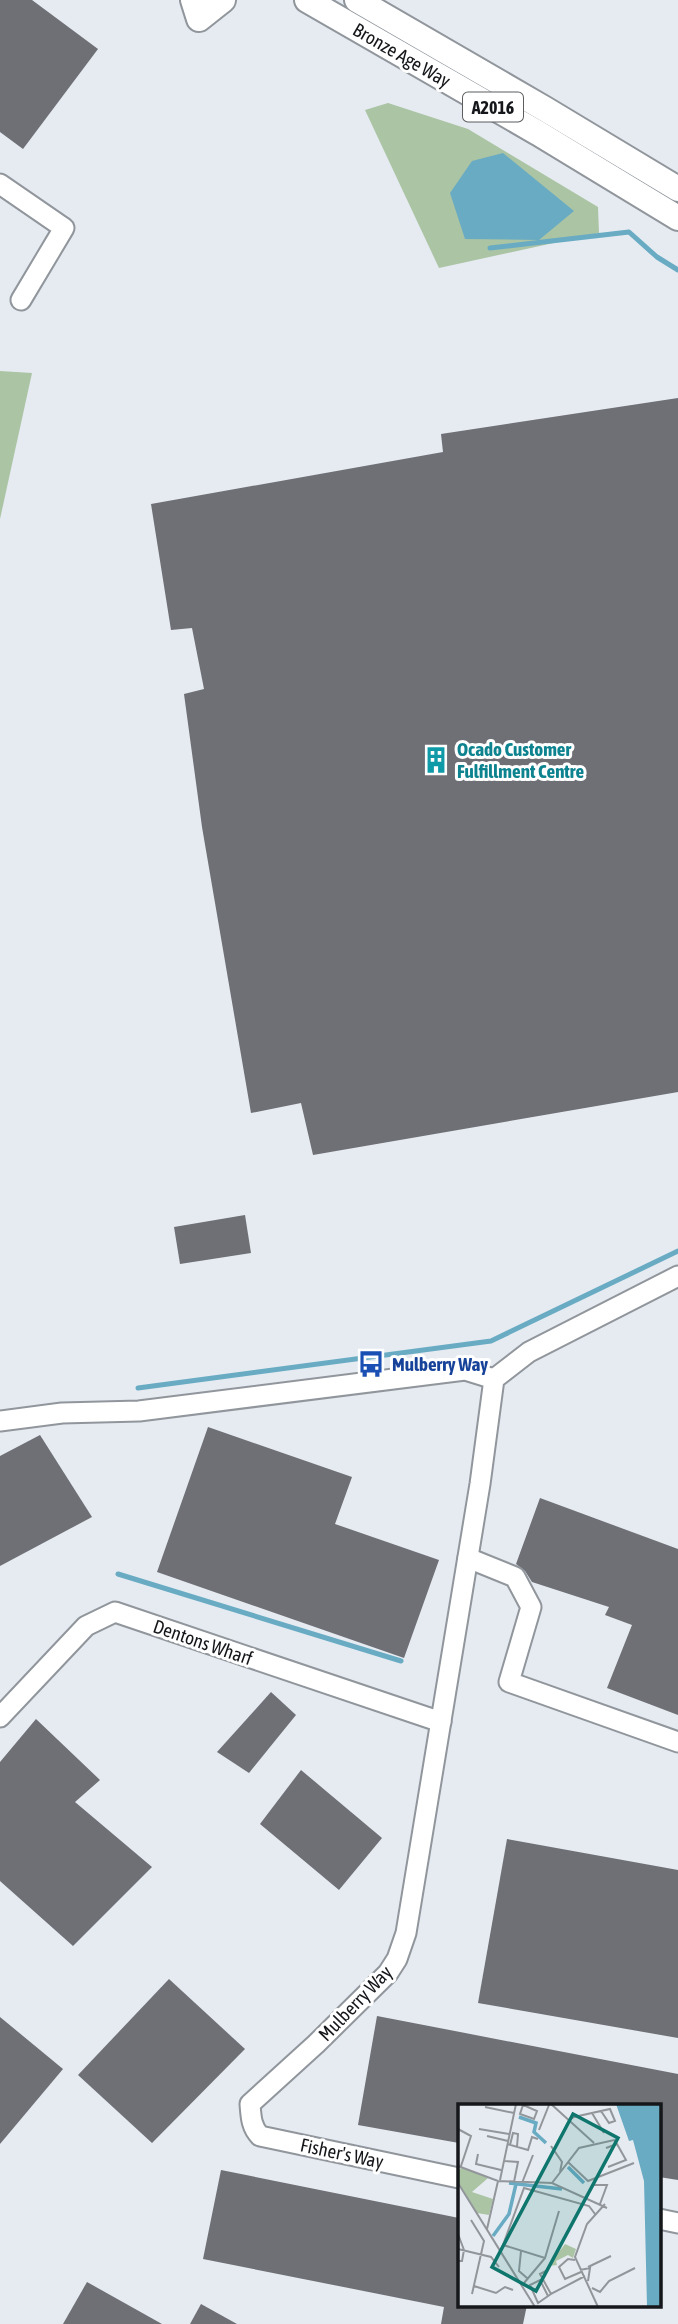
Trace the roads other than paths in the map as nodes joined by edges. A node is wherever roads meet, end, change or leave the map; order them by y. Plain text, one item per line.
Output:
1 (192, 0) edge
2 (223, 0) edge
3 (306, 0) edge
4 (357, 0) edge
5 (0, 184) edge
6 (678, 189) edge
7 (678, 218) edge
8 (21, 300) dead end
9 (678, 1276) edge
10 (494, 1379) junction
11 (0, 1421) edge
12 (468, 1558) junction
13 (0, 1717) edge
14 (441, 1723) junction
15 (678, 1742) edge
16 (250, 2104) joint
17 (458, 2178) edge
18 (660, 2219) edge
19 (678, 2223) edge

1 - 2 main road
3 - 7 main road, Bronze Age Way / A2016
4 - 6 main road, Bronze Age Way / A2016
5 - 8 street
9 - 10 street
10 - 11 street
10 - 12 street, Mulberry Way
12 - 14 street, Mulberry Way
12 - 15 street
13 - 14 street, Dentons Wharf
14 - 16 street, Mulberry Way
16 - 17 street, Fisher's Way
18 - 19 street

